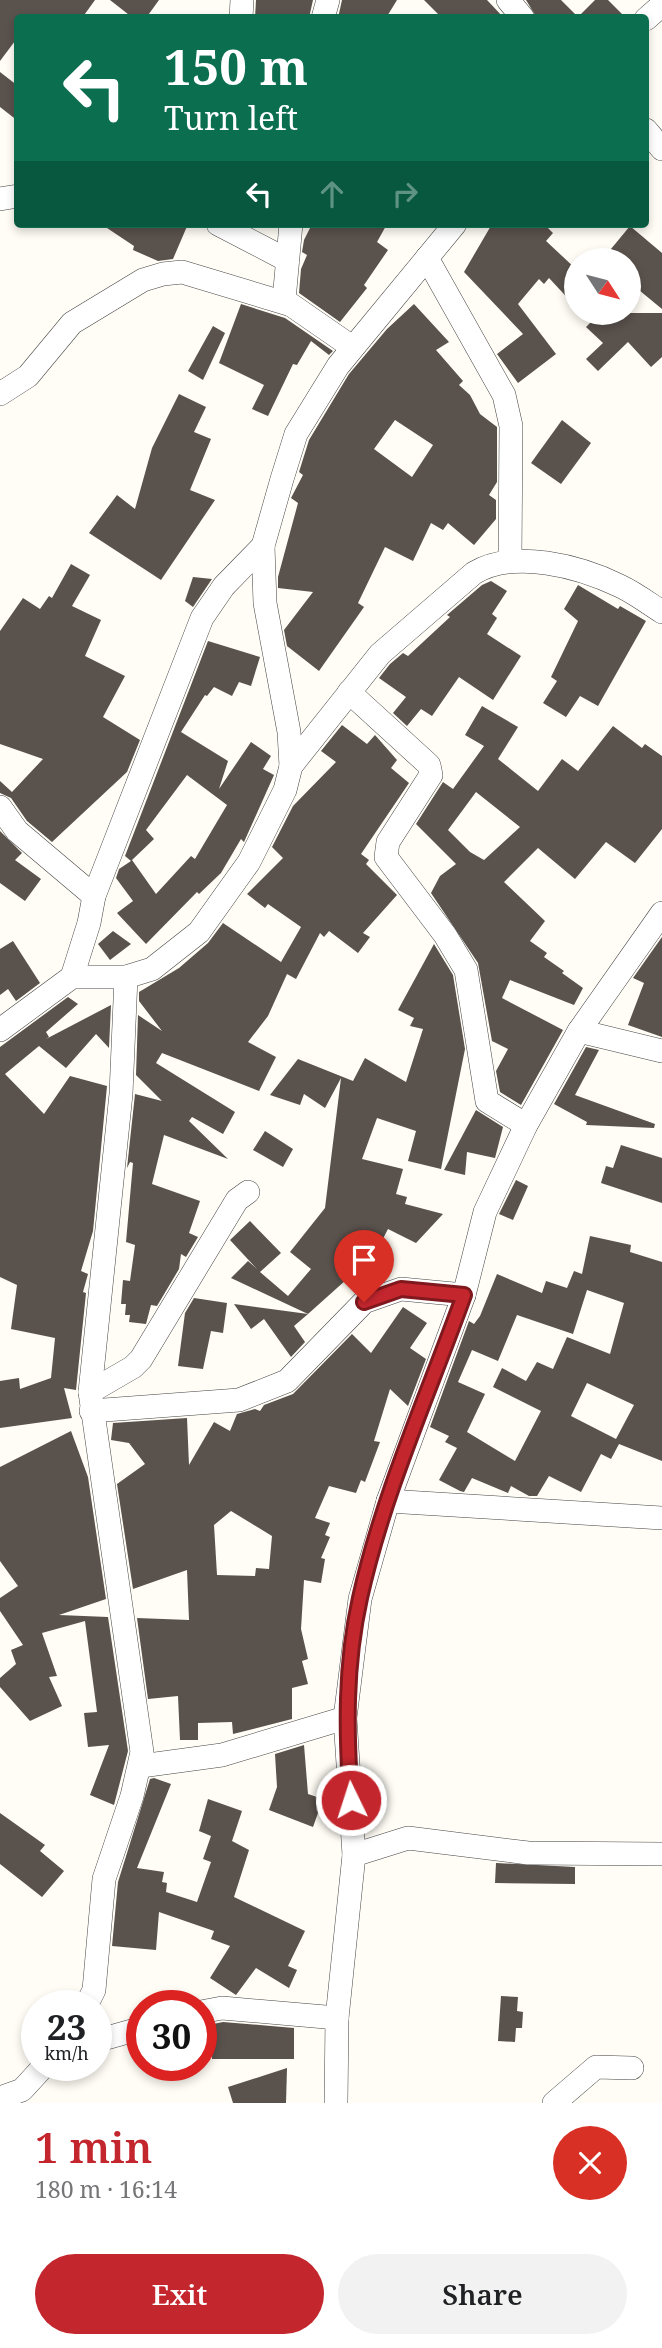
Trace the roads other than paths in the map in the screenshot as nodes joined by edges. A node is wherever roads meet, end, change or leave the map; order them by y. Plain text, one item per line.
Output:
1 (508, 0) edge
2 (520, 14) edge
3 (649, 134) edge
4 (662, 149) edge
5 (226, 228) edge
6 (290, 228) edge
7 (453, 228) edge
8 (427, 258) junction
9 (287, 260) junction
10 (288, 304) junction
11 (352, 347) junction
12 (0, 394) edge
13 (263, 546) junction
14 (510, 560) junction
15 (662, 612) edge
16 (349, 692) junction
17 (290, 766) junction
18 (0, 807) edge
19 (8, 835) edge
20 (93, 896) junction
21 (662, 913) edge
22 (72, 977) junction
23 (126, 977) junction
24 (0, 1030) edge
25 (579, 1031) junction
26 (662, 1052) edge
27 (526, 1125) junction
28 (248, 1192) dead end
29 (464, 1295) junction
30 (91, 1402) junction
31 (388, 1501) junction
32 (662, 1518) edge
33 (345, 1718) junction
34 (141, 1766) junction
35 (662, 1854) edge
36 (354, 1855) junction
37 (94, 1990) edge
38 (217, 2009) edge
39 (337, 2018) junction
40 (632, 2068) dead end
41 (30, 2081) edge
42 (0, 2098) edge
43 (336, 2103) edge
44 (554, 2103) edge

1 - 2 street
3 - 4 street
5 - 9 street
6 - 9 street
7 - 8 street
8 - 11 street
8 - 14 street
9 - 10 street
10 - 11 street
10 - 12 street
11 - 13 street
13 - 17 street
13 - 20 street
14 - 15 street
14 - 16 street
16 - 17 street
16 - 27 street
17 - 23 street
18 - 19 street
19 - 20 street
20 - 22 street
21 - 25 street
22 - 23 street
22 - 24 street
23 - 30 street
25 - 26 street
25 - 27 street
27 - 29 street
28 - 30 street
29 - 30 street
29 - 31 street
30 - 34 street
31 - 32 street
31 - 33 street
33 - 34 street
33 - 36 street
34 - 37 street
35 - 36 street
36 - 39 street
38 - 39 street
39 - 43 street
40 - 44 street
41 - 42 street

